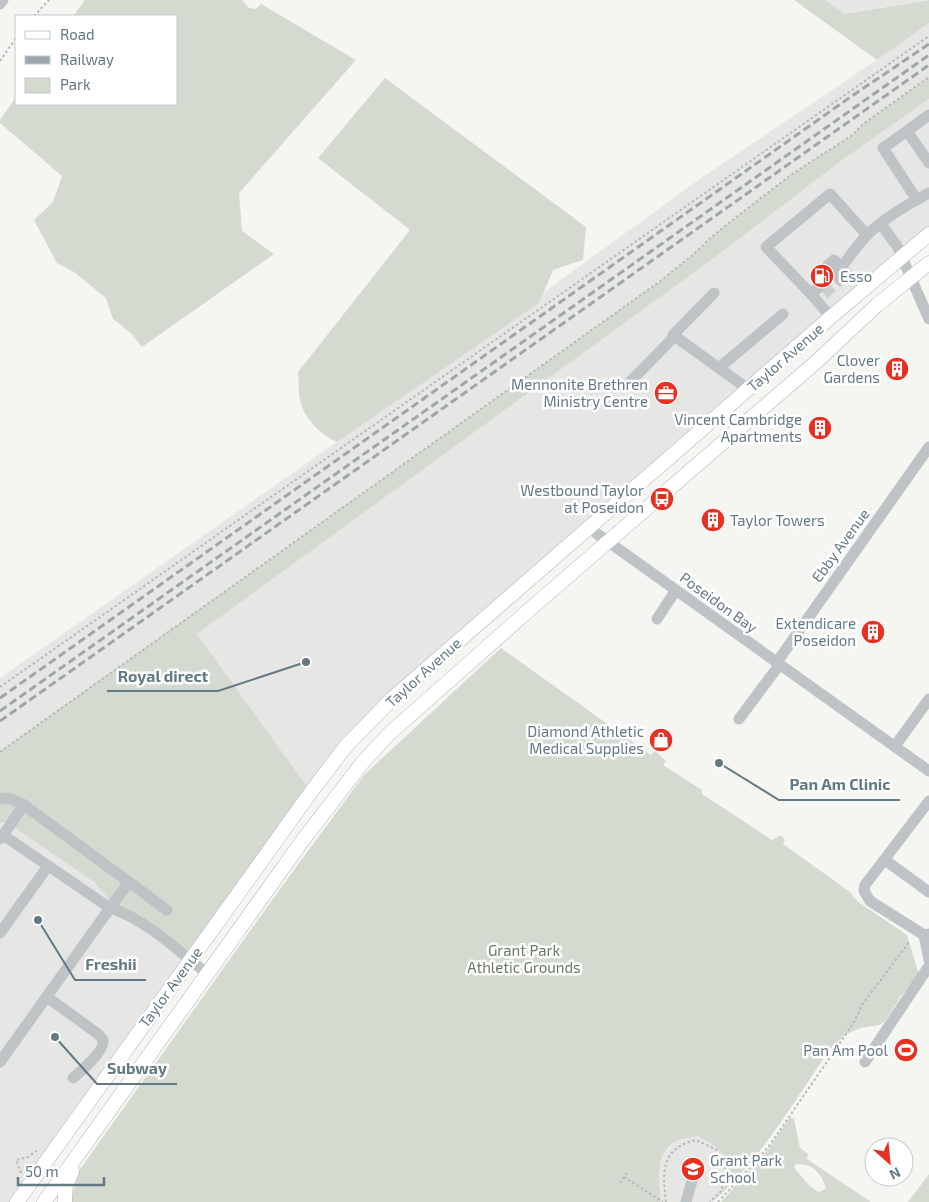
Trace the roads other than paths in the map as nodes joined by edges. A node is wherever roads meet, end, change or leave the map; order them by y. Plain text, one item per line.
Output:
1 (3, 0) edge
2 (0, 4) edge
3 (929, 115) edge
4 (907, 130) junction
5 (929, 163) edge
6 (929, 193) edge
7 (917, 200) junction
8 (881, 224) junction
9 (929, 234) edge
10 (867, 235) junction
11 (902, 256) junction
12 (929, 263) edge
13 (836, 272) tunnel mouth
14 (910, 277) junction
15 (714, 293) dead end
16 (783, 314) dead end
17 (831, 316) junction
18 (929, 319) edge
19 (675, 336) junction
20 (719, 368) junction
21 (628, 384) dead end
22 (748, 389) junction
23 (929, 446) edge
24 (589, 528) junction
25 (608, 542) junction
26 (676, 590) junction
27 (657, 619) dead end
28 (778, 663) junction
29 (929, 699) edge
30 (739, 719) dead end
31 (895, 746) junction
32 (929, 771) edge
33 (0, 798) edge
34 (929, 801) edge
35 (24, 805) junction
36 (1, 837) edge
37 (885, 860) junction
38 (48, 866) junction
39 (129, 882) junction
40 (929, 892) edge
41 (110, 908) junction
42 (167, 910) dead end
43 (0, 933) edge
44 (922, 935) edge
45 (190, 960) junction
46 (929, 960) edge
47 (929, 966) edge
48 (208, 974) junction
49 (47, 997) junction
50 (0, 1062) edge
51 (865, 1062) dead end
52 (73, 1078) dead end
53 (78, 1155) junction
54 (694, 1174) dead end
55 (23, 1200) edge
56 (44, 1202) edge
57 (65, 1202) edge
58 (686, 1202) edge

1 - 2 street
3 - 4 street
4 - 5 street
4 - 7 street
6 - 7 street
7 - 8 street
8 - 10 street
8 - 11 street
9 - 11 main road, Taylor Avenue
10 - 13 street
10 - 17 street
11 - 14 street
11 - 17 main road, Taylor Avenue
12 - 14 main road, Taylor Avenue
14 - 18 street
14 - 25 main road, Taylor Avenue
15 - 19 street
16 - 20 street
17 - 22 main road, Taylor Avenue
19 - 20 street
19 - 21 street
20 - 22 street
22 - 24 main road, Taylor Avenue
23 - 28 street, Ebby Avenue
24 - 25 street, Poseidon Bay
24 - 45 main road, Taylor Avenue
25 - 26 street, Poseidon Bay
25 - 48 main road, Taylor Avenue
26 - 27 street
26 - 28 street, Poseidon Bay
28 - 30 street, Ebby Avenue
28 - 31 street, Poseidon Bay
29 - 31 street
31 - 32 street, Poseidon Bay
33 - 35 street
34 - 37 street
35 - 36 street
35 - 39 street
36 - 38 street
37 - 40 street
37 - 44 street
38 - 41 street
38 - 43 street
39 - 41 street
39 - 42 street
41 - 45 street
41 - 49 street
44 - 46 street
45 - 48 street
45 - 55 main road, Taylor Avenue
47 - 51 street
48 - 53 main road, Taylor Avenue
49 - 50 street
49 - 52 street
53 - 56 main road, Taylor Avenue
53 - 57 main road
54 - 58 street

